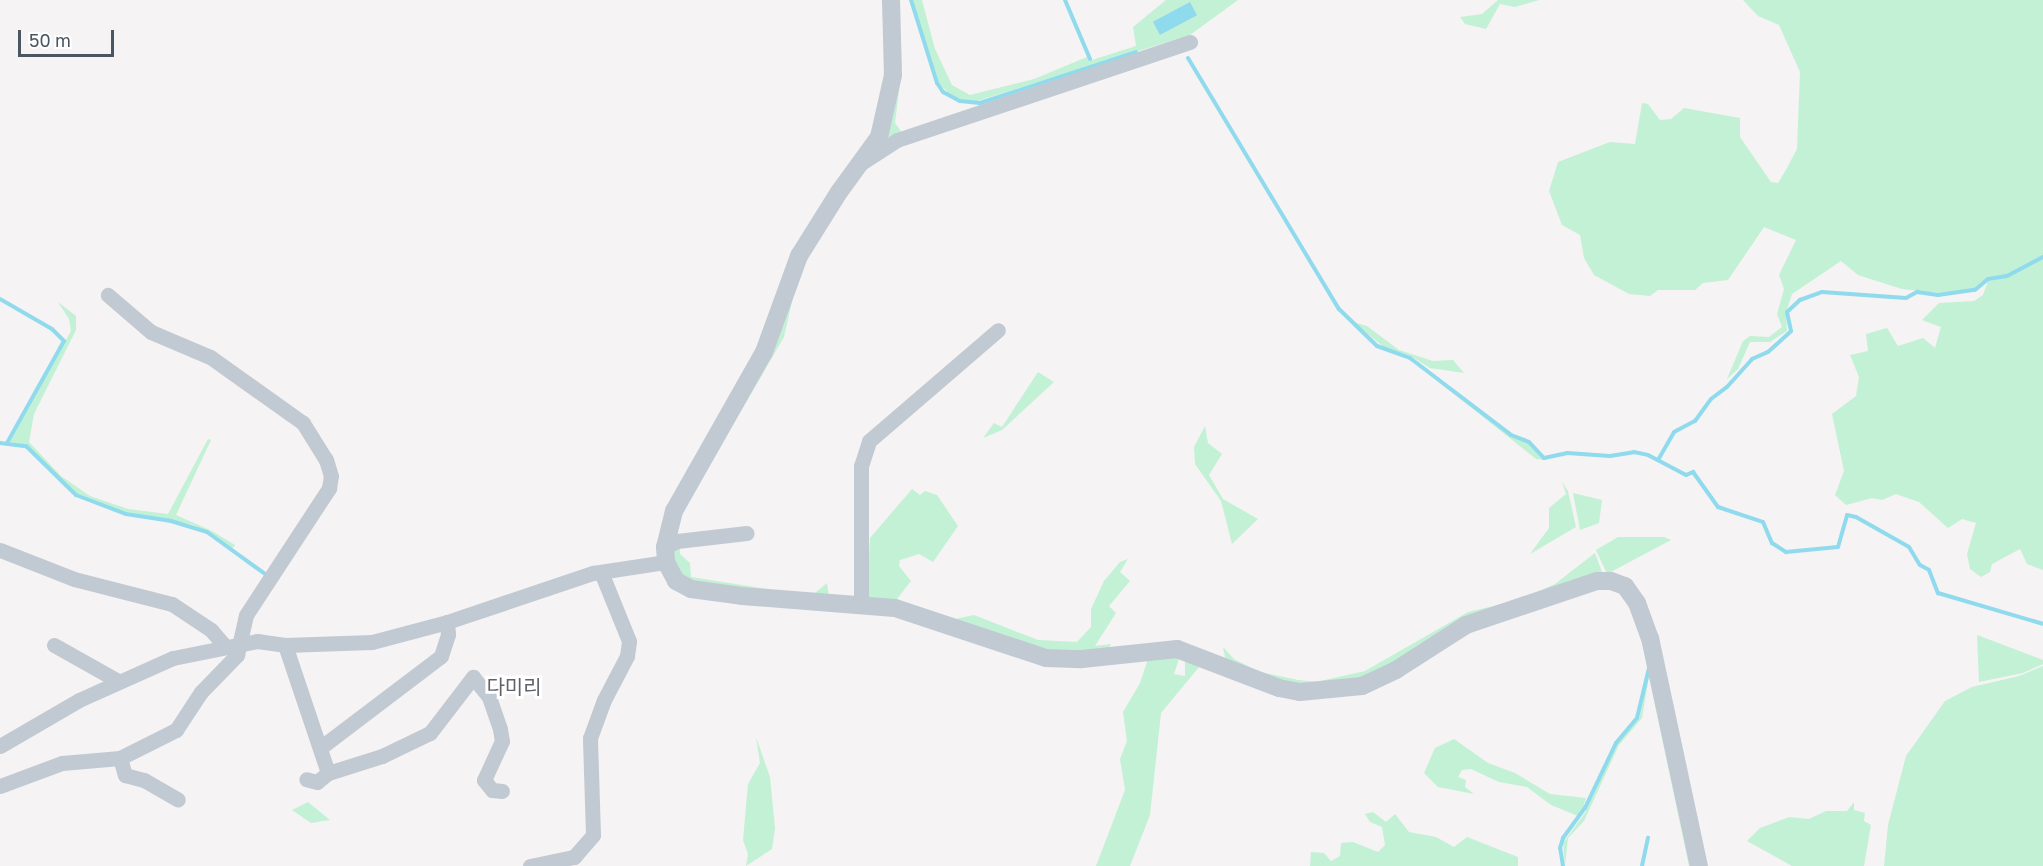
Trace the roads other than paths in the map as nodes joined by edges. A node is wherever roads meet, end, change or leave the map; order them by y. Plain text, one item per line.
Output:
1 (891, 0) edge
2 (1190, 42) dead end
3 (863, 162) junction
4 (108, 295) dead end
5 (998, 330) dead end
6 (747, 533) dead end
7 (0, 550) edge
8 (665, 554) junction
9 (601, 572) junction
10 (861, 604) junction
11 (447, 622) junction
12 (241, 643) junction
13 (54, 645) dead end
14 (224, 645) junction
15 (285, 645) junction
16 (118, 681) junction
17 (0, 746) edge
18 (320, 748) junction
19 (120, 758) junction
20 (328, 773) junction
21 (306, 779) dead end
22 (0, 786) edge
23 (502, 791) dead end
24 (178, 800) dead end
25 (530, 866) edge
26 (1699, 866) edge

1 - 3 street
2 - 3 street
3 - 8 street
4 - 12 street
5 - 10 street
6 - 8 street
7 - 14 street
8 - 9 street
8 - 10 street
9 - 11 street
9 - 25 street
10 - 26 street
11 - 15 street
11 - 18 street
12 - 14 street
12 - 15 street
12 - 19 street
13 - 16 street
14 - 16 street
15 - 18 street
16 - 17 street
18 - 20 street
19 - 22 street
19 - 24 street
20 - 21 street
20 - 23 street

